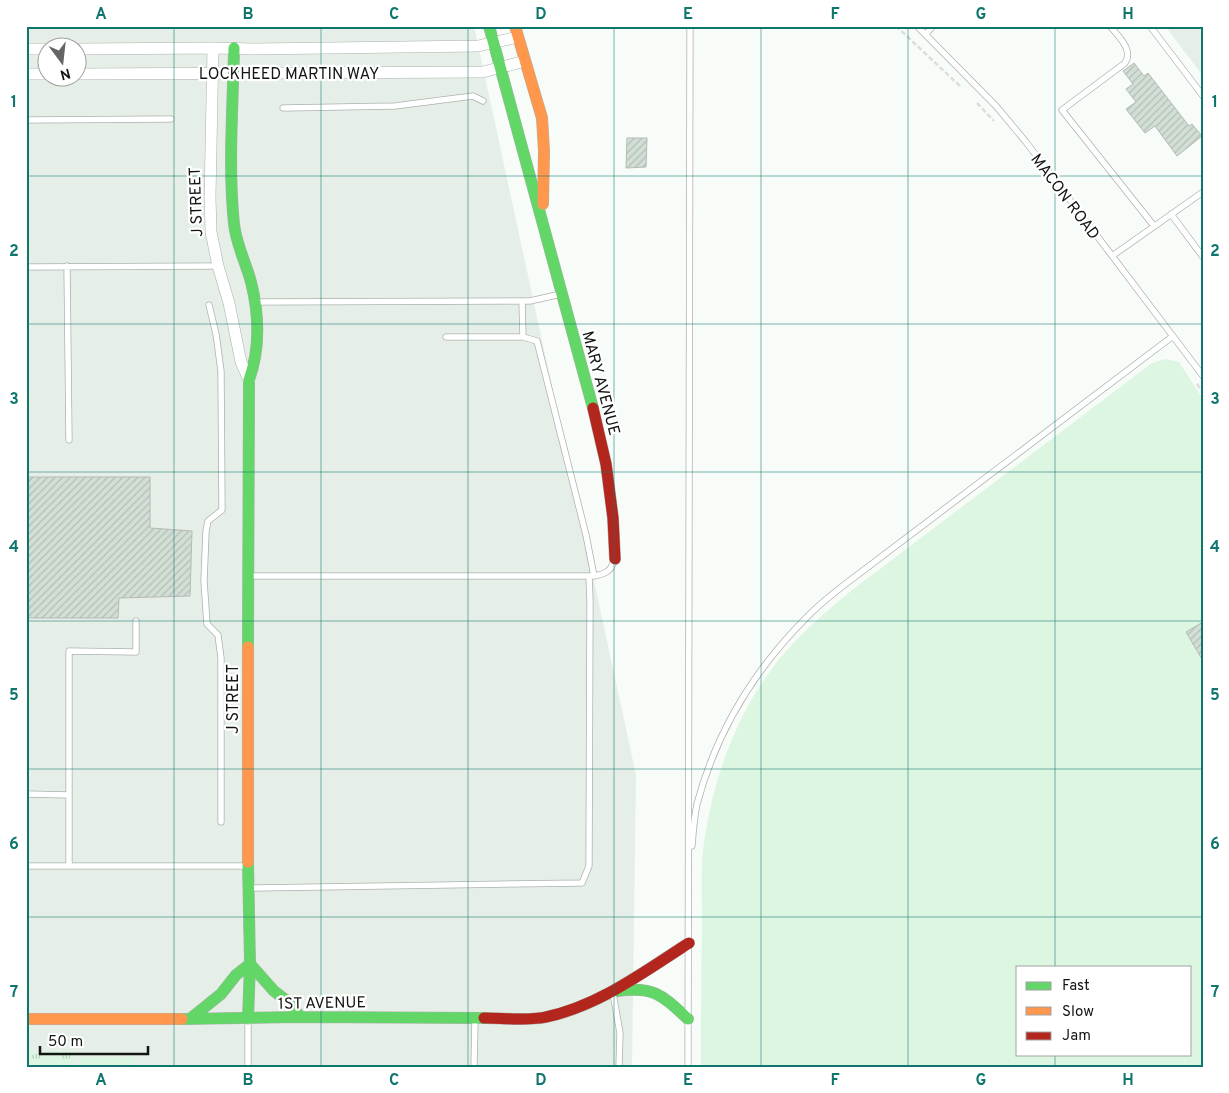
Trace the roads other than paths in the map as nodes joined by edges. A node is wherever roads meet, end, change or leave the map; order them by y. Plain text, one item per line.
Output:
1 (489, 26) edge
2 (690, 26) edge
3 (917, 26) edge
4 (933, 26) edge
5 (1110, 26) edge
6 (1150, 26) edge
7 (517, 32) edge
8 (926, 34) junction
9 (494, 44) junction
10 (213, 48) junction
11 (234, 48) junction
12 (88, 49) edge
13 (525, 61) junction
14 (500, 68) junction
15 (88, 74) edge
16 (212, 74) junction
17 (234, 74) junction
18 (1203, 96) edge
19 (483, 101) dead end
20 (283, 108) dead end
21 (171, 119) dead end
22 (26, 120) edge
23 (1203, 192) edge
24 (1171, 214) junction
25 (542, 219) junction
26 (1154, 226) junction
27 (1112, 256) junction
28 (1203, 257) edge
29 (68, 266) junction
30 (218, 266) junction
31 (26, 267) edge
32 (561, 294) junction
33 (522, 301) junction
34 (256, 302) junction
35 (209, 305) dead end
36 (1172, 336) junction
37 (446, 337) dead end
38 (523, 337) junction
39 (1203, 376) edge
40 (249, 380) junction
41 (69, 440) dead end
42 (615, 559) joint
43 (249, 576) junction
44 (592, 576) junction
45 (136, 621) dead end
46 (26, 794) edge
47 (69, 795) junction
48 (221, 822) dead end
49 (26, 866) edge
50 (69, 866) junction
51 (248, 866) junction
52 (689, 868) junction
53 (248, 888) junction
54 (689, 943) junction
55 (250, 964) junction
56 (612, 991) junction
57 (300, 1017) junction
58 (248, 1018) junction
59 (475, 1018) junction
60 (26, 1019) edge
61 (190, 1019) junction
62 (688, 1019) junction
63 (248, 1067) edge
64 (474, 1067) edge
65 (619, 1067) edge
66 (688, 1067) edge

1 - 9 street, MARY AVENUE
2 - 52 lane
3 - 8 lane, MACON ROAD
4 - 8 lane
5 - 26 lane
6 - 18 lane
7 - 9 street, LOCKHEED MARTIN WAY
7 - 13 street, MARY AVENUE
8 - 27 lane, MACON ROAD
9 - 11 street, LOCKHEED MARTIN WAY
9 - 14 street, MARY AVENUE
10 - 11 street, LOCKHEED MARTIN WAY
10 - 12 street, LOCKHEED MARTIN WAY
10 - 16 street, J STREET
11 - 17 street, J STREET
13 - 14 street, LOCKHEED MARTIN WAY
13 - 25 street, MARY AVENUE
14 - 17 street, LOCKHEED MARTIN WAY
14 - 25 street, MARY AVENUE
15 - 16 street, LOCKHEED MARTIN WAY
16 - 17 street, LOCKHEED MARTIN WAY
16 - 30 street, J STREET
17 - 34 street, J STREET
19 - 20 lane
21 - 22 lane
23 - 24 lane
24 - 26 lane
24 - 28 lane
25 - 32 street, MARY AVENUE
26 - 27 lane
27 - 36 lane, MACON ROAD
29 - 30 lane
29 - 31 lane
29 - 41 lane
30 - 40 street, J STREET
32 - 33 lane
32 - 42 street, MARY AVENUE
33 - 34 lane
33 - 38 lane
34 - 40 street, J STREET
35 - 48 lane
36 - 39 lane, MACON ROAD
36 - 52 lane
37 - 38 lane
38 - 44 lane
40 - 43 street, J STREET
42 - 44 lane
43 - 44 lane
43 - 51 street, J STREET
44 - 53 lane
45 - 47 lane
46 - 47 lane
47 - 50 lane
49 - 50 lane
50 - 51 lane
51 - 53 street, J STREET
52 - 54 lane
53 - 55 street, J STREET
54 - 56 street, 1ST AVENUE
54 - 62 lane
55 - 57 street
55 - 58 street, J STREET
55 - 61 street
56 - 59 street, 1ST AVENUE
56 - 62 street, 1ST AVENUE
56 - 65 lane
57 - 58 street, 1ST AVENUE
57 - 59 street, 1ST AVENUE
58 - 61 street, 1ST AVENUE
58 - 63 lane
59 - 64 lane
60 - 61 street, 1ST AVENUE
62 - 66 lane

